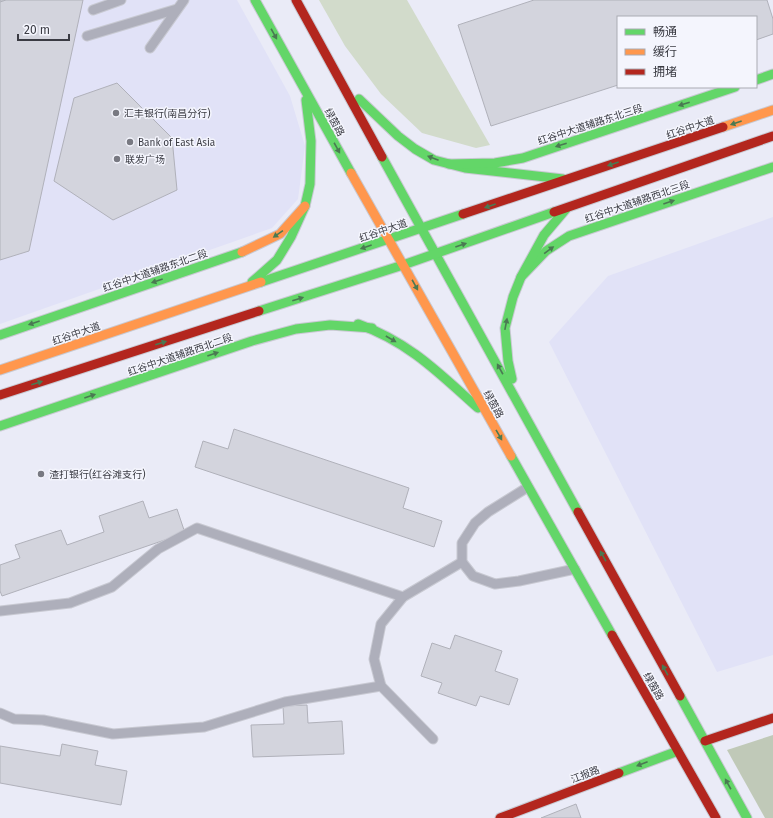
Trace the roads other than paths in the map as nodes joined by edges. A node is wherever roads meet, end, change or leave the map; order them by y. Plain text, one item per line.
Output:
1 (122, 0) edge
2 (184, 0) edge
3 (255, 0) edge
4 (296, 0) edge
5 (177, 9) junction
6 (94, 10) dead end
7 (87, 36) dead end
8 (150, 48) dead end
9 (773, 74) edge
10 (340, 79) junction
11 (757, 80) edge
12 (732, 88) edge
13 (304, 89) junction
14 (773, 110) edge
15 (773, 136) edge
16 (449, 164) junction
17 (773, 167) edge
18 (568, 180) junction
19 (305, 206) junction
20 (566, 208) junction
21 (422, 228) junction
22 (388, 240) junction
23 (436, 253) junction
24 (403, 265) junction
25 (521, 277) junction
26 (244, 288) junction
27 (258, 312) junction
28 (281, 313) dead end
29 (324, 317) dead end
30 (372, 328) junction
31 (0, 335) edge
32 (0, 370) edge
33 (0, 395) edge
34 (519, 403) junction
35 (490, 419) junction
36 (0, 426) edge
37 (528, 487) junction
38 (462, 562) junction
39 (575, 569) junction
40 (403, 597) junction
41 (0, 611) edge
42 (381, 686) junction
43 (0, 713) edge
44 (773, 718) edge
45 (433, 739) dead end
46 (705, 742) junction
47 (678, 751) junction
48 (500, 818) edge
49 (716, 818) edge
50 (747, 818) edge

1 - 6 lane
2 - 5 lane
3 -> 13 main road, 绿茵路
4 - 10 main road, 绿茵路
5 - 7 lane
5 - 8 lane
9 - 11 main road
16 -> 10 main road
10 - 21 main road, 绿茵路
12 -> 16 main road, 红谷中大道辅路东北三段
13 - 19 main road
13 -> 22 main road, 绿茵路
14 -> 18 main road, 红谷中大道
15 - 20 main road
16 - 18 main road
25 -> 17 main road, 红谷中大道辅路西北三段
18 -> 21 main road, 红谷中大道
19 - 26 main road
19 -> 31 main road, 红谷中大道辅路东北二段
23 -> 20 main road
20 - 25 main road
21 - 22 main road, 红谷中大道
21 - 23 main road, 绿茵路
22 - 24 main road, 绿茵路
22 -> 26 main road, 红谷中大道
23 - 24 main road
34 -> 23 main road, 绿茵路
27 -> 24 main road
24 -> 35 main road, 绿茵路
34 -> 25 main road
26 - 32 main road, 红谷中大道
27 - 28 main road
33 -> 27 main road
29 - 30 main road
30 -> 35 main road
36 -> 30 main road, 红谷中大道辅路西北二段
46 -> 34 main road, 绿茵路
35 -> 37 main road, 绿茵路
37 - 38 lane
37 - 39 main road, 绿茵路
38 - 39 lane
38 - 40 lane
39 - 47 main road, 绿茵路
40 - 41 lane
40 - 42 lane
42 - 43 lane
42 - 45 lane
44 - 46 main road
50 -> 46 main road, 绿茵路
47 -> 48 main road, 江报路
47 - 49 main road, 绿茵路

